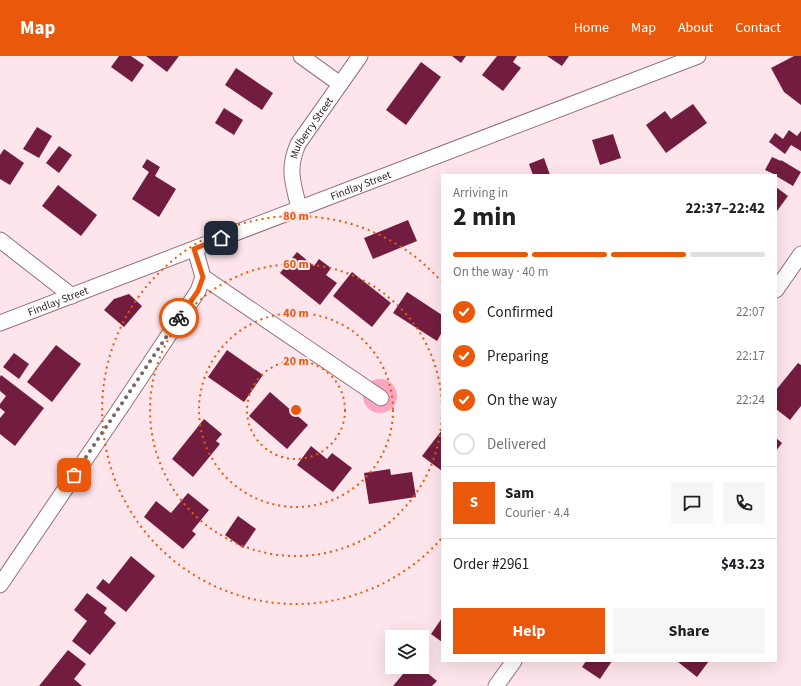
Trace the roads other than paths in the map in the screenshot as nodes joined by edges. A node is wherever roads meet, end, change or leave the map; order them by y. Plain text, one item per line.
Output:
1 (301, 56) edge
2 (360, 56) edge
3 (698, 56) edge
4 (340, 84) junction
5 (299, 208) junction
6 (0, 240) edge
7 (194, 249) junction
8 (801, 254) edge
9 (203, 277) junction
10 (777, 289) edge
11 (72, 296) junction
12 (0, 323) edge
13 (381, 398) dead end
14 (0, 585) edge
15 (513, 662) edge
16 (496, 686) edge

1 - 4 street
2 - 4 street, Mulberry Street
3 - 5 street, Findlay Street
4 - 5 street, Mulberry Street
5 - 7 street, Findlay Street
6 - 11 street
7 - 9 street
7 - 11 street, Findlay Street
8 - 10 street
9 - 13 street
9 - 14 street
11 - 12 street, Findlay Street
15 - 16 street

